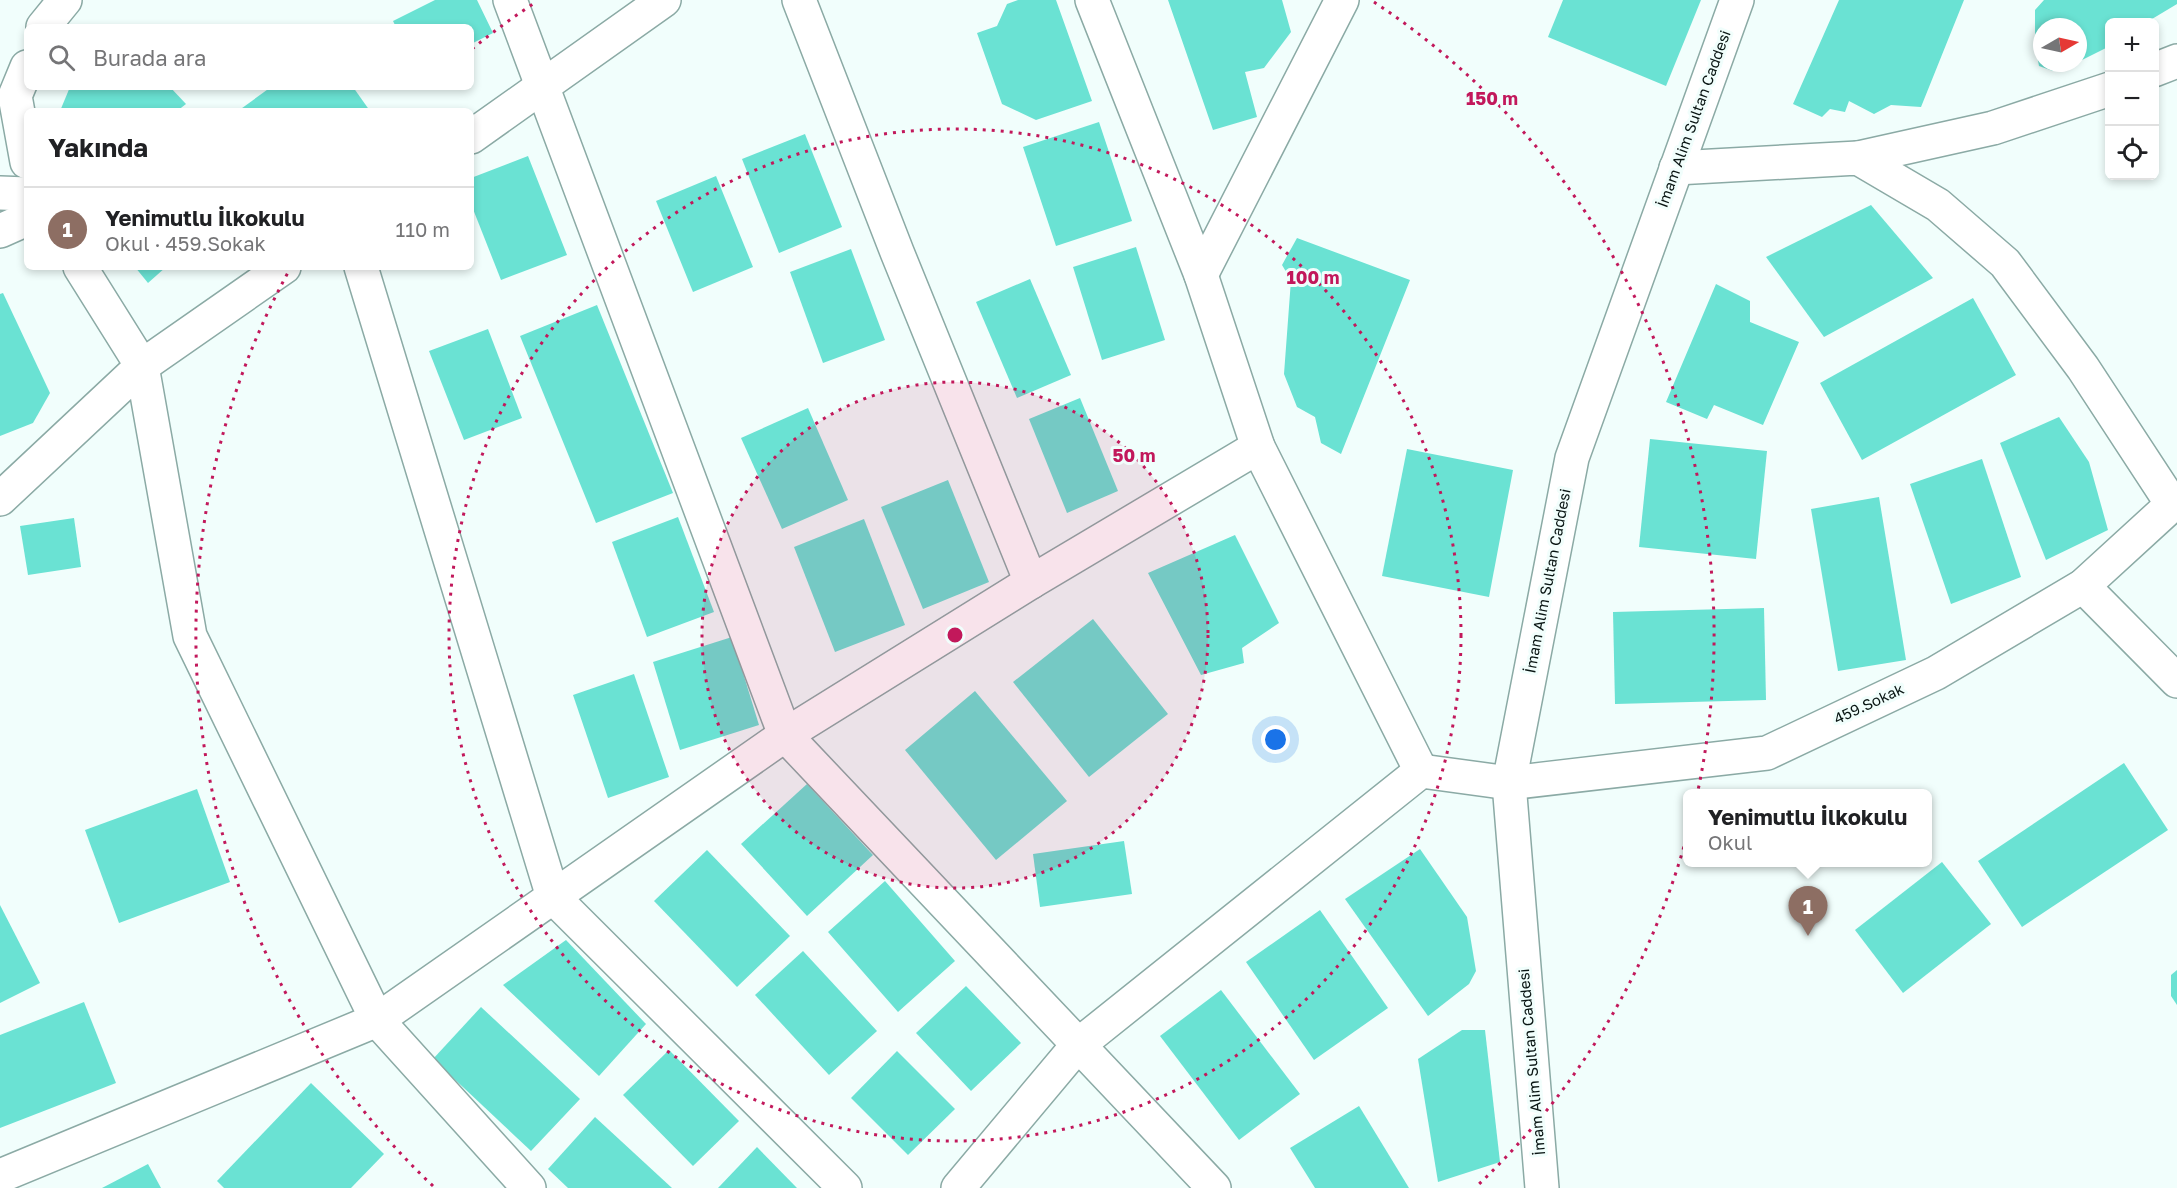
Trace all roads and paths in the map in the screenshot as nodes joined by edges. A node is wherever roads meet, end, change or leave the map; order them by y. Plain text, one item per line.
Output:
1 (65, 0) edge
2 (510, 0) edge
3 (664, 0) edge
4 (800, 0) edge
5 (1092, 0) edge
6 (1342, 0) edge
7 (1737, 0) edge
8 (45, 24) edge
9 (2177, 61) edge
10 (2159, 68) edge
11 (14, 82) edge
12 (542, 87) junction
13 (2105, 90) edge
14 (474, 135) edge
15 (24, 144) edge
16 (1858, 158) junction
17 (1676, 168) junction
18 (0, 193) edge
19 (24, 194) edge
20 (24, 220) edge
21 (0, 231) edge
22 (82, 270) edge
23 (280, 270) edge
24 (362, 270) edge
25 (1202, 275) junction
26 (142, 366) junction
27 (1258, 447) junction
28 (0, 499) edge
29 (2174, 502) edge
30 (1031, 582) junction
31 (2083, 586) junction
32 (2177, 681) edge
33 (786, 735) junction
34 (1420, 771) junction
35 (1509, 783) junction
36 (553, 897) junction
37 (377, 1020) junction
38 (1077, 1046) junction
39 (0, 1176) edge
40 (529, 1188) edge
41 (845, 1188) edge
42 (958, 1188) edge
43 (1214, 1188) edge
44 (1542, 1188) edge

1 - 8 street
2 - 12 street
3 - 12 street
4 - 30 street
5 - 25 street
6 - 25 street
7 - 17 street, İmam Alim Sultan Caddesi
9 - 10 street
11 - 15 street
12 - 14 street
12 - 33 street
13 - 16 street
16 - 17 street
16 - 29 street
17 - 35 street, İmam Alim Sultan Caddesi
18 - 19 street
20 - 21 street
22 - 26 street
23 - 26 street
24 - 36 street
25 - 27 street
26 - 28 street
26 - 37 street
27 - 30 street
27 - 34 street
29 - 31 street, 459.Sokak
30 - 33 street
31 - 32 street
31 - 35 street, 459.Sokak
33 - 36 street
33 - 38 street
34 - 35 street, 459.Sokak
34 - 38 street
35 - 44 street, İmam Alim Sultan Caddesi
36 - 37 street
36 - 41 street
37 - 39 street
37 - 40 street
38 - 42 street
38 - 43 street

